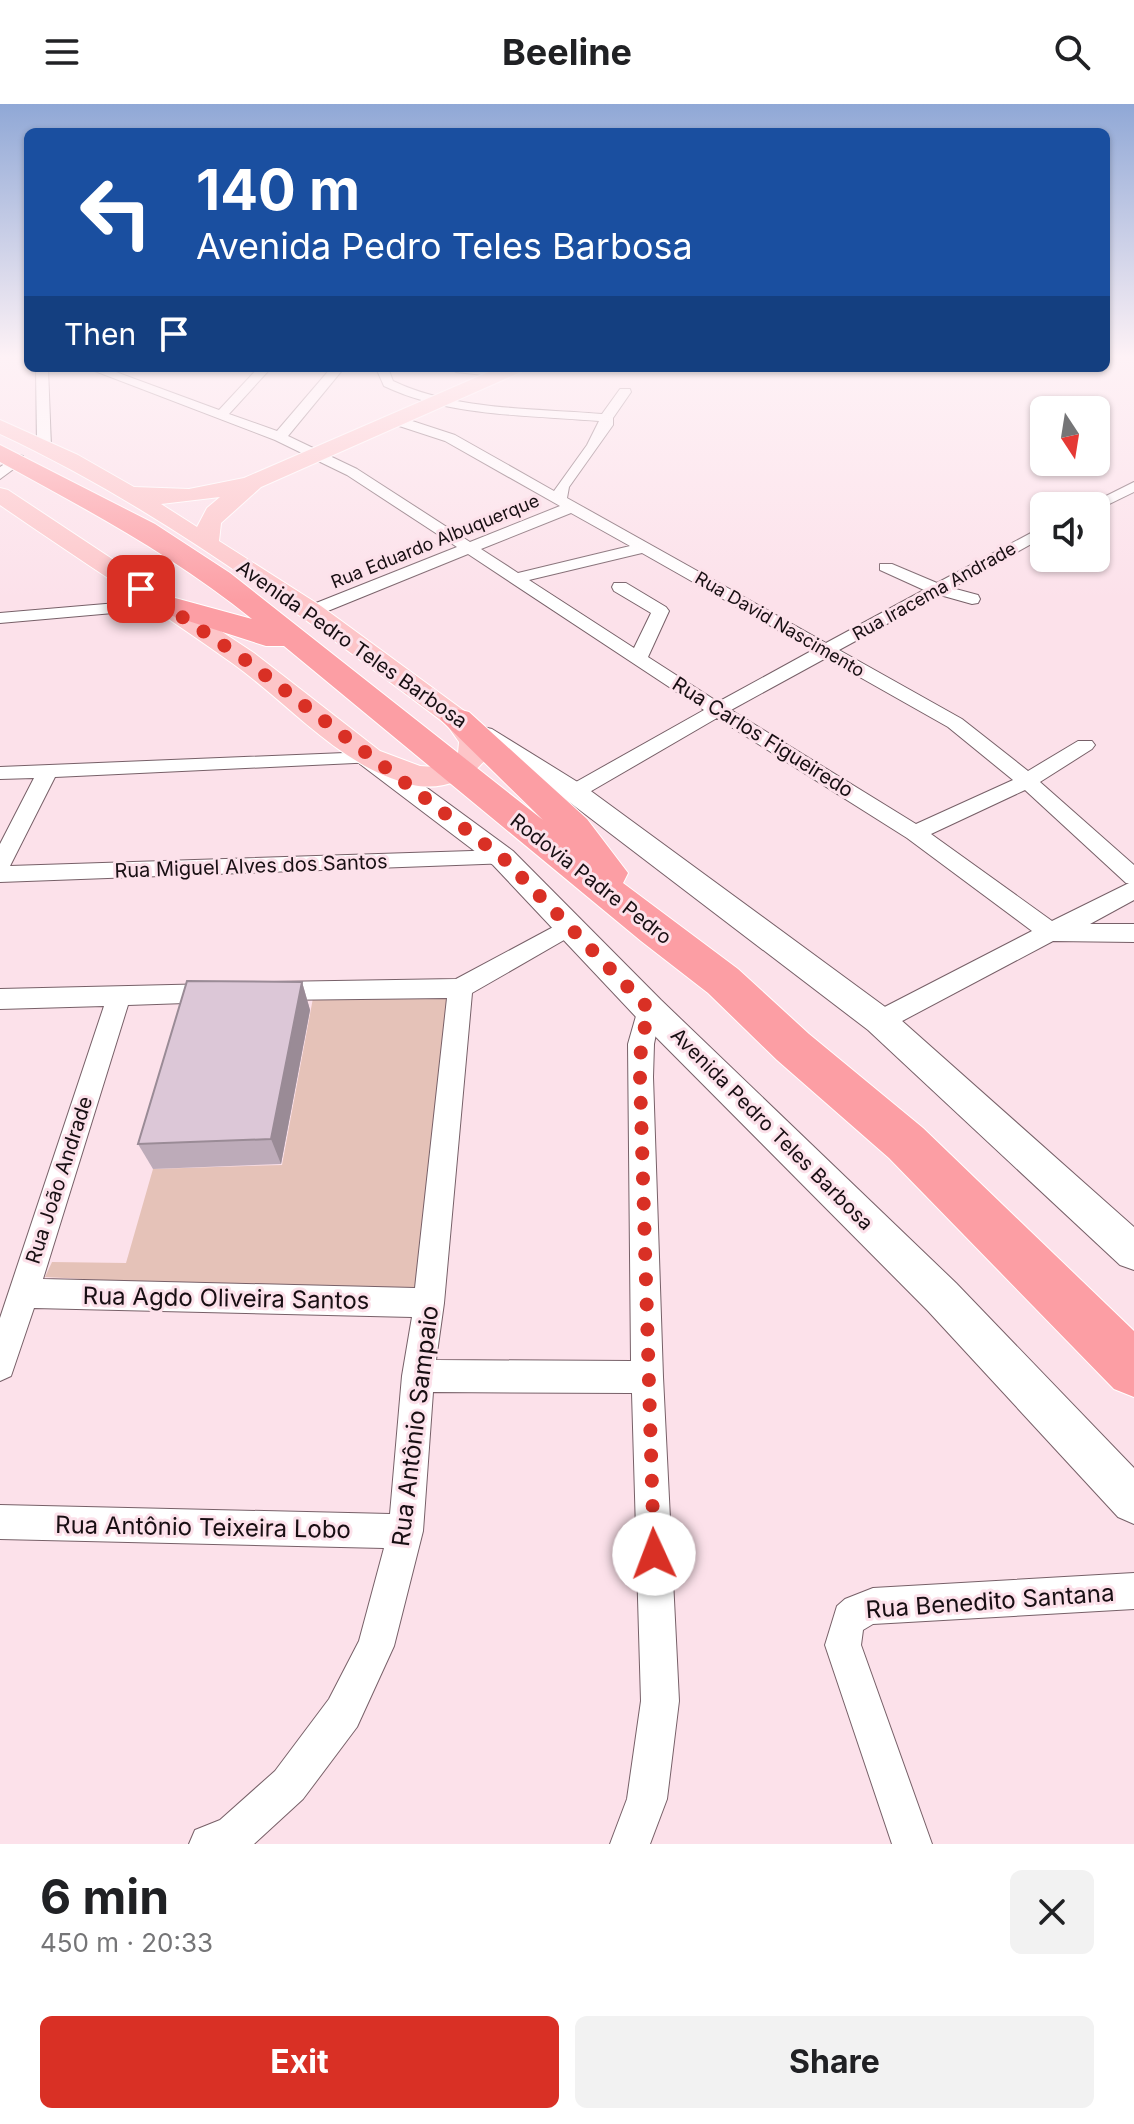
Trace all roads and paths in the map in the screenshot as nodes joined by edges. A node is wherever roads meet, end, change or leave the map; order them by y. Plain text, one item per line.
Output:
1 (3, 437) edge
2 (21, 437) edge
3 (280, 437) edge
4 (356, 437) edge
5 (448, 437) edge
6 (598, 437) edge
7 (316, 455) junction
8 (11, 471) edge
9 (253, 482) junction
10 (1134, 486) edge
11 (126, 491) junction
12 (1110, 498) edge
13 (565, 504) junction
14 (1030, 539) edge
15 (207, 544) junction
16 (643, 548) junction
17 (471, 549) junction
18 (886, 567) dead end
19 (517, 578) junction
20 (620, 587) dead end
21 (937, 589) junction
22 (972, 599) dead end
23 (164, 604) junction
24 (312, 611) junction
25 (0, 618) edge
26 (309, 651) junction
27 (826, 651) junction
28 (638, 658) junction
29 (717, 710) junction
30 (457, 719) junction
31 (1085, 745) dead end
32 (369, 758) junction
33 (456, 771) junction
34 (0, 773) edge
35 (47, 773) junction
36 (1027, 781) junction
37 (574, 792) junction
38 (915, 833) junction
39 (503, 858) junction
40 (0, 865) edge
41 (0, 874) edge
42 (1134, 877) edge
43 (1134, 890) edge
44 (570, 926) junction
45 (655, 930) junction
46 (1050, 932) junction
47 (1134, 933) edge
48 (460, 988) junction
49 (119, 996) junction
50 (0, 999) edge
51 (649, 1009) junction
52 (880, 1021) junction
53 (1134, 1252) edge
54 (22, 1293) junction
55 (429, 1303) junction
56 (0, 1365) edge
57 (1134, 1369) edge
58 (418, 1376) junction
59 (647, 1377) junction
60 (1134, 1501) edge
61 (0, 1522) edge
62 (406, 1531) junction
63 (1134, 1591) edge
64 (209, 1844) edge
65 (630, 1844) edge
66 (912, 1844) edge

1 - 8 main road
2 - 8 street
3 - 7 street, Rua Carlos Figueiredo
4 - 7 main road
5 - 13 street, Rua David Nascimento
6 - 13 street
7 - 9 main road
7 - 17 street, Rua Carlos Figueiredo
8 - 11 main road, Avenida Pedro Teles Barbosa
8 - 23 main road, Avenida Pedro Teles Barbosa
8 - 26 highway, Rodovia Padre Pedro
9 - 11 main road
9 - 15 main road
10 - 12 street
11 - 15 main road, Avenida Pedro Teles Barbosa
13 - 16 street, Rua David Nascimento
13 - 17 street, Rua Eduardo Albuquerque
14 - 21 street, Rua Iracema Andrade
15 - 24 main road, Avenida Pedro Teles Barbosa
16 - 19 street
16 - 27 street, Rua David Nascimento
17 - 19 street, Rua Carlos Figueiredo
17 - 24 street, Rua Eduardo Albuquerque
18 - 21 street
19 - 28 street, Rua Carlos Figueiredo
20 - 28 street
21 - 22 street
21 - 27 street, Rua Iracema Andrade
23 - 25 street
23 - 26 highway
23 - 32 main road, Avenida Pedro Teles Barbosa
24 - 30 main road, Avenida Pedro Teles Barbosa
26 - 33 highway, Rodovia Padre Pedro
27 - 29 street, Rua Iracema Andrade
27 - 36 street, Rua David Nascimento
28 - 29 street, Rua Carlos Figueiredo
29 - 37 street, Rua Iracema Andrade
29 - 38 street, Rua Carlos Figueiredo
30 - 33 main road
30 - 37 street, Avenida Pedro Teles Barbosa
30 - 45 highway
31 - 36 street
32 - 33 main road
32 - 35 street
32 - 39 street, Avenida Pedro Teles Barbosa
33 - 45 highway, Rodovia Padre Pedro
34 - 35 street
35 - 40 street
36 - 38 street
36 - 42 street, Rua David Nascimento
37 - 52 street, Avenida Pedro Teles Barbosa
38 - 46 street, Rua Carlos Figueiredo
39 - 41 street, Rua Miguel Alves dos Santos
39 - 44 street, Avenida Pedro Teles Barbosa
43 - 46 street
44 - 48 street
44 - 51 street, Avenida Pedro Teles Barbosa
45 - 57 highway, Rodovia Padre Pedro
46 - 47 street
46 - 52 street
48 - 49 street
48 - 55 street, Rua Antônio Sampaio
49 - 50 street
49 - 54 street, Rua João Andrade
51 - 59 street
51 - 60 street, Avenida Pedro Teles Barbosa
52 - 53 street, Avenida Pedro Teles Barbosa
54 - 55 street, Rua Agdo Oliveira Santos
54 - 56 street, Rua João Andrade
55 - 58 street, Rua Antônio Sampaio
58 - 59 street
58 - 62 street, Rua Antônio Sampaio
59 - 65 street
61 - 62 street, Rua Antônio Teixeira Lobo
62 - 64 street, Rua Antônio Sampaio
63 - 66 street, Rua Benedito Santana

